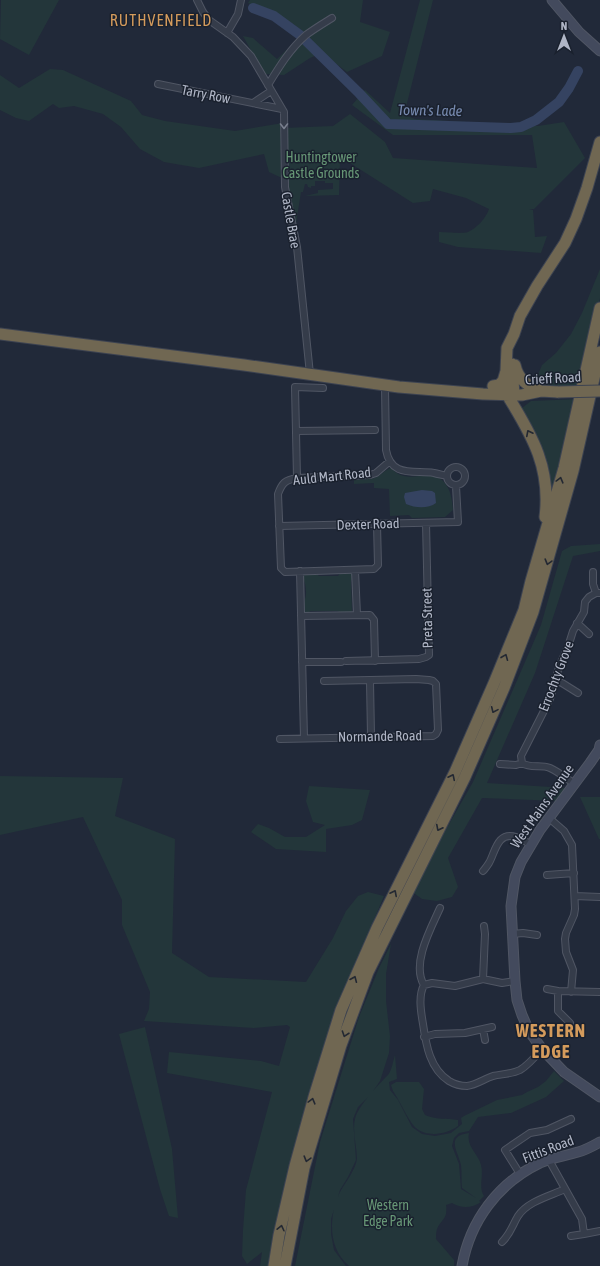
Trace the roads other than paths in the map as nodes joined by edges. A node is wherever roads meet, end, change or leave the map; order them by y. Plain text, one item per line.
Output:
1 (197, 0) edge
2 (241, 0) edge
3 (552, 0) edge
4 (332, 18) dead end
5 (227, 33) junction
6 (600, 51) edge
7 (158, 84) dead end
8 (270, 88) junction
9 (253, 103) junction
10 (282, 109) junction
11 (600, 142) edge
12 (600, 308) edge
13 (0, 334) edge
14 (514, 334) junction
15 (511, 352) junction
16 (600, 352) edge
17 (310, 374) junction
18 (600, 380) edge
19 (385, 386) junction
20 (295, 387) junction
21 (288, 388) dead end
22 (322, 388) dead end
23 (509, 388) junction
24 (445, 390) junction
25 (541, 391) junction
26 (600, 391) edge
27 (375, 430) dead end
28 (296, 431) junction
29 (390, 461) junction
30 (573, 471) junction
31 (447, 476) junction
32 (297, 478) junction
33 (456, 486) junction
34 (426, 522) junction
35 (377, 524) junction
36 (279, 526) junction
37 (540, 553) junction
38 (356, 570) junction
39 (300, 571) junction
40 (593, 572) dead end
41 (598, 593) edge
42 (357, 615) junction
43 (301, 616) junction
44 (577, 623) junction
45 (589, 634) dead end
46 (375, 661) junction
47 (302, 662) junction
48 (324, 681) dead end
49 (370, 681) junction
50 (556, 681) junction
51 (578, 693) dead end
52 (371, 736) junction
53 (280, 738) dead end
54 (304, 738) junction
55 (600, 745) edge
56 (597, 759) edge
57 (522, 763) junction
58 (500, 764) dead end
59 (575, 784) junction
60 (549, 818) junction
61 (530, 844) junction
62 (483, 871) dead end
63 (574, 874) junction
64 (547, 875) dead end
65 (575, 896) junction
66 (600, 897) edge
67 (440, 908) dead end
68 (436, 917) junction
69 (443, 920) dead end
70 (484, 926) dead end
71 (512, 934) junction
72 (537, 935) dead end
73 (483, 979) junction
74 (515, 981) junction
75 (424, 985) junction
76 (547, 990) dead end
77 (558, 991) junction
78 (571, 992) junction
79 (600, 992) edge
80 (570, 1024) dead end
81 (492, 1028) dead end
82 (483, 1029) junction
83 (424, 1036) junction
84 (485, 1040) dead end
85 (542, 1049) junction
86 (600, 1097) edge
87 (570, 1119) dead end
88 (600, 1142) edge
89 (549, 1160) junction
90 (520, 1174) junction
91 (565, 1190) junction
92 (600, 1231) edge
93 (584, 1234) junction
94 (571, 1236) dead end
95 (502, 1242) dead end
96 (274, 1266) edge
97 (285, 1266) edge
98 (462, 1266) edge

1 - 5 street, Castle Brae
2 - 5 street
3 - 6 street
4 - 8 street
5 - 8 street, Castle Brae
7 - 9 street, Tarry Row
8 - 9 street
8 - 10 street, Castle Brae
9 - 10 street, Tarry Row
10 -> 17 street, Castle Brae
11 - 14 highway
37 -> 12 highway
13 - 17 highway
14 - 15 highway
14 - 23 highway
15 - 23 highway
15 - 25 highway
16 - 30 highway
17 - 19 highway
18 - 30 highway
19 - 24 highway
19 - 29 street
20 - 21 street
20 - 22 street
20 - 28 street
23 - 24 highway
23 - 24 highway
23 - 25 highway, Crieff Road
37 -> 23 highway
25 - 26 highway, Crieff Road, bridge
27 - 28 street
28 - 32 street
29 - 31 street
29 - 32 street, Auld Mart Road
30 -> 97 highway
31 - 33 street
31 - 33 street
32 - 36 street, Auld Mart Road
33 - 34 street, Dexter Road
34 - 35 street, Dexter Road
34 - 46 street, Preta Street
35 - 36 street, Dexter Road
35 - 38 street, Auld Mart Road
36 - 39 street, Auld Mart Road
96 -> 37 highway
38 - 39 street, Auld Mart Road
38 - 42 street
39 - 43 street
40 - 41 street, Errochty Grove
41 - 44 street, Errochty Grove
42 - 43 street
42 - 46 street
43 - 47 street
44 - 45 street
44 - 50 street, Errochty Grove
46 - 47 street, Preta Street
47 - 54 street
48 - 49 street, Normande Road
49 - 52 street
49 - 52 street, Normande Road
50 - 51 street
50 - 57 street, Errochty Grove
52 - 54 street, Normande Road
53 - 54 street, Normande Road
55 - 56 street, West Mains Avenue
56 - 59 street, West Mains Avenue
57 - 58 street
57 - 59 street
59 - 60 street, West Mains Avenue
60 - 61 street, West Mains Avenue
60 - 63 street
61 - 62 street
61 - 71 street, West Mains Avenue
63 - 64 street
63 - 65 street
65 - 66 street
65 - 78 street
67 - 68 street
68 - 69 street
68 - 75 street
70 - 73 street
71 - 72 street
71 - 74 street, West Mains Avenue
73 - 74 street
73 - 75 street
74 - 85 street, West Mains Avenue
75 - 83 street
76 - 77 street
77 - 78 street
77 - 80 street
78 - 79 street
81 - 82 street
82 - 83 street
82 - 84 street
83 - 85 street
85 - 86 street, West Mains Avenue
87 - 90 street
88 - 89 street, Fittis Road
89 - 90 street, Fittis Road
89 - 91 street
90 - 98 street, Fittis Road
91 - 93 street
91 - 95 street
92 - 93 street
93 - 94 street

